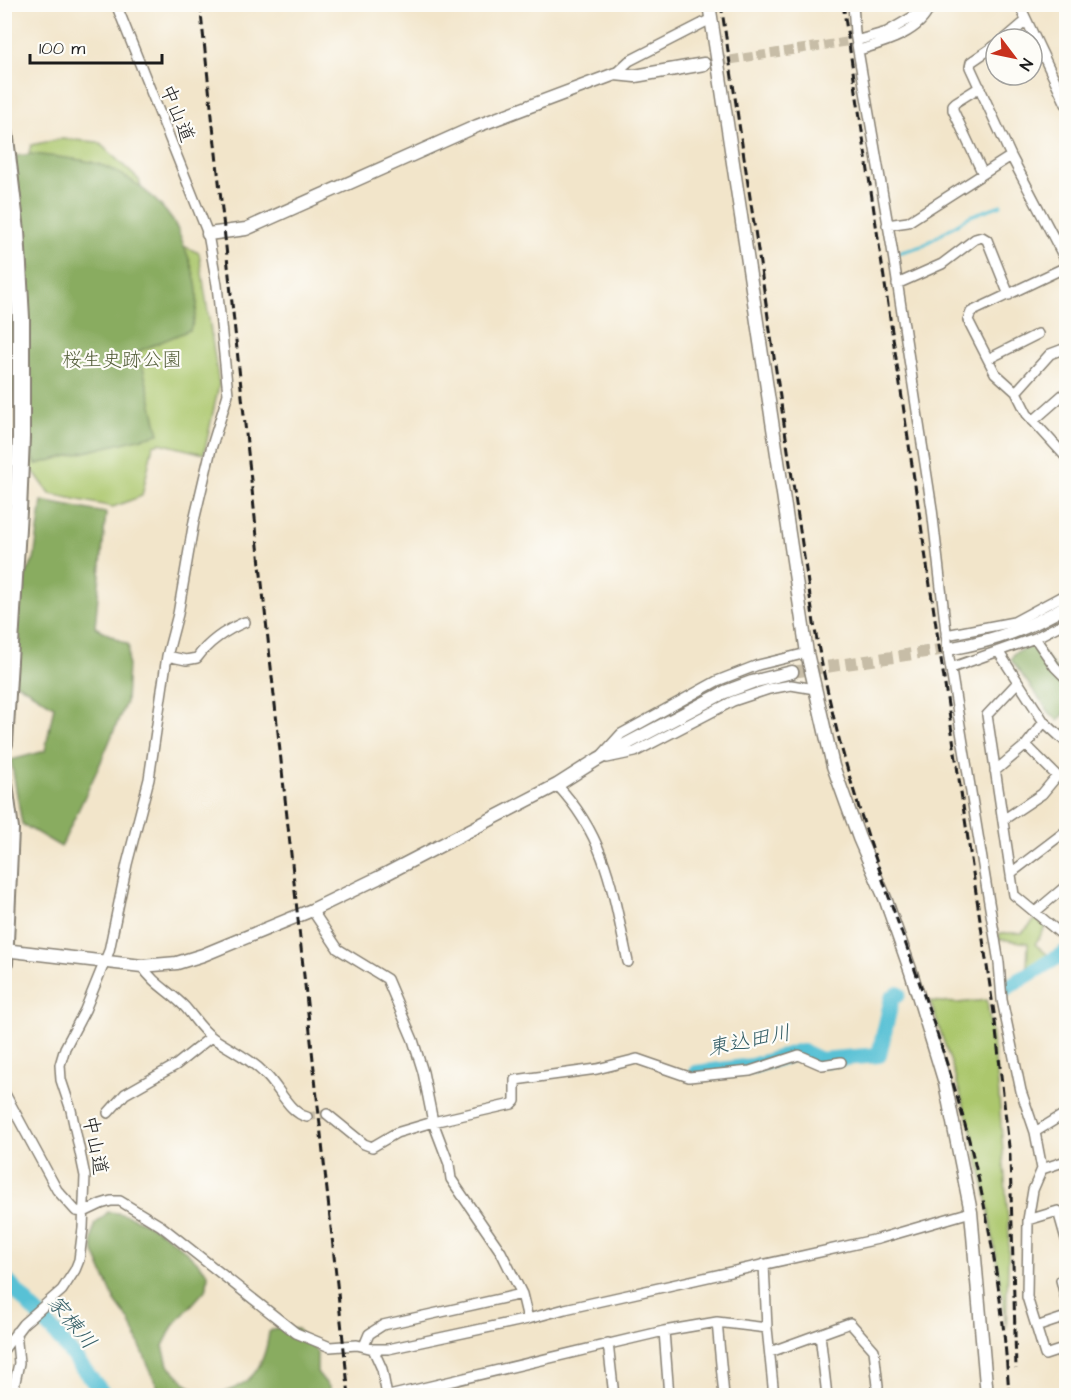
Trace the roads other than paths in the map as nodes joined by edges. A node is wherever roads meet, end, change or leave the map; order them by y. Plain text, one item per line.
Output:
1 (116, 4) edge
2 (709, 4) edge
3 (853, 4) edge
4 (1019, 4) edge
5 (932, 6) edge
6 (711, 18) junction
7 (1026, 21) junction
8 (1019, 27) edge
9 (859, 45) junction
10 (984, 53) edge
11 (704, 64) tunnel mouth
12 (615, 74) junction
13 (980, 87) junction
14 (1066, 104) edge
15 (4, 130) edge
16 (1011, 156) junction
17 (983, 174) junction
18 (887, 225) junction
19 (208, 234) junction
20 (1066, 261) edge
21 (1066, 267) edge
22 (897, 284) junction
23 (1009, 294) junction
24 (1038, 334) dead end
25 (1066, 348) edge
26 (988, 359) junction
27 (1016, 392) junction
28 (1066, 392) edge
29 (1033, 421) junction
30 (1066, 457) edge
31 (1066, 594) edge
32 (1066, 606) edge
33 (245, 622) dead end
34 (1066, 622) edge
35 (946, 636) junction
36 (1035, 638) junction
37 (952, 648) tunnel mouth
38 (998, 651) junction
39 (807, 653) junction
40 (167, 656) junction
41 (6, 667) edge
42 (951, 668) junction
43 (792, 672) tunnel mouth
44 (1066, 678) edge
45 (1018, 682) junction
46 (814, 689) junction
47 (1044, 722) junction
48 (1066, 742) edge
49 (4, 744) edge
50 (1026, 745) junction
51 (598, 759) junction
52 (995, 771) junction
53 (4, 784) edge
54 (557, 785) junction
55 (1003, 820) junction
56 (1066, 831) edge
57 (1011, 873) junction
58 (1066, 886) edge
59 (312, 910) junction
60 (1035, 912) junction
61 (1066, 938) edge
62 (5, 955) edge
63 (105, 961) junction
64 (628, 962) dead end
65 (142, 966) junction
66 (211, 1037) junction
67 (841, 1062) dead end
68 (4, 1092) edge
69 (108, 1113) dead end
70 (1066, 1113) edge
71 (327, 1114) dead end
72 (307, 1117) dead end
73 (434, 1122) junction
74 (1035, 1132) junction
75 (1066, 1161) edge
76 (1042, 1169) junction
77 (84, 1212) junction
78 (971, 1212) junction
79 (1028, 1220) junction
80 (1066, 1239) edge
81 (764, 1264) junction
82 (1066, 1274) edge
83 (522, 1294) junction
84 (1066, 1300) edge
85 (1066, 1317) edge
86 (528, 1319) junction
87 (717, 1322) junction
88 (1036, 1327) junction
89 (767, 1328) junction
90 (664, 1331) junction
91 (16, 1332) junction
92 (820, 1334) junction
93 (608, 1343) junction
94 (368, 1347) junction
95 (1066, 1348) edge
96 (4, 1349) edge
97 (770, 1352) junction
98 (12, 1395) edge
99 (388, 1395) edge
100 (614, 1395) edge
101 (669, 1395) edge
102 (724, 1395) edge
103 (774, 1395) edge
104 (827, 1395) edge
105 (872, 1395) edge
106 (987, 1395) edge

1 - 19 street, 中山道
2 - 6 street
3 - 9 street
4 - 7 street
5 - 9 street
6 - 12 street
6 - 39 street
7 - 8 street
7 - 14 street
9 - 18 street
10 - 13 street
11 - 12 street
12 - 19 street
13 - 16 street
13 - 17 street
15 - 41 highway
16 - 17 street
16 - 20 street
17 - 18 street
18 - 22 street
19 - 40 street, 中山道
21 - 23 street
22 - 23 street
22 - 35 street
23 - 26 street
24 - 26 street
25 - 27 street
26 - 27 street
27 - 29 street
28 - 29 street
29 - 30 street
31 - 35 street
32 - 37 street
33 - 40 street
34 - 36 street
35 - 42 street
36 - 38 street
36 - 44 street
38 - 42 street
38 - 45 street
39 - 46 street
39 - 51 street
40 - 63 street, 中山道
41 - 49 highway
42 - 74 street
43 - 51 street
45 - 47 street
45 - 52 street
46 - 51 street
46 - 78 street
47 - 48 street
47 - 50 street
50 - 52 street
50 - 55 street
51 - 54 street
52 - 55 street
53 - 62 highway
54 - 59 street
54 - 64 street
55 - 57 street
56 - 57 street
57 - 60 street
58 - 60 street
59 - 65 street
59 - 73 street
60 - 61 street
62 - 63 street
63 - 65 street
63 - 77 street, 中山道
65 - 66 street
66 - 69 street
66 - 72 street
67 - 73 street
68 - 77 street
70 - 74 street
71 - 73 street
73 - 83 street
74 - 76 street
75 - 76 street
76 - 79 street
77 - 91 street, 中山道
77 - 94 street
78 - 81 street
78 - 106 street
79 - 80 street
79 - 88 street
81 - 86 street
81 - 89 street
82 - 84 street
83 - 86 street
83 - 94 street
85 - 88 street
86 - 94 street
87 - 89 street
87 - 90 street
87 - 102 street
88 - 95 street
89 - 97 street
90 - 93 street
90 - 101 street
91 - 96 street, 中山道
91 - 98 street
92 - 97 street
92 - 104 street
92 - 105 street
93 - 99 street
93 - 100 street
94 - 99 street
97 - 103 street

